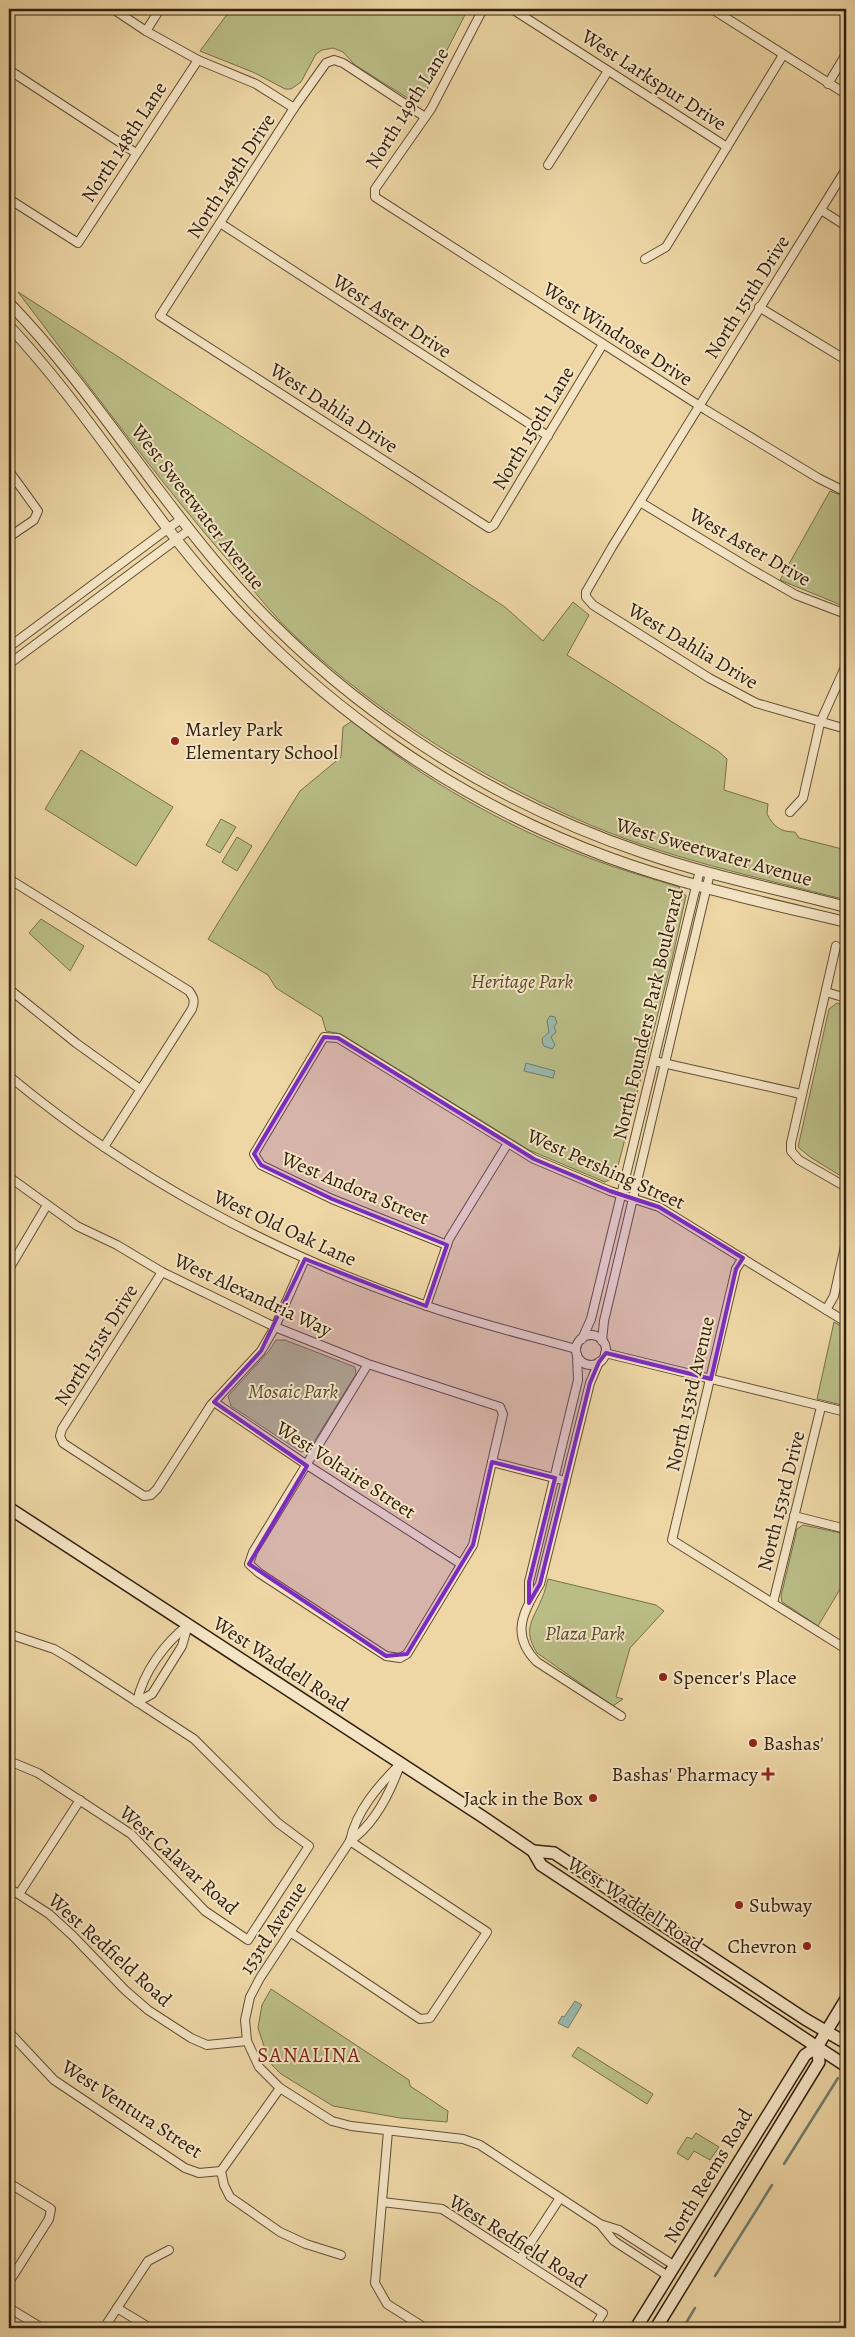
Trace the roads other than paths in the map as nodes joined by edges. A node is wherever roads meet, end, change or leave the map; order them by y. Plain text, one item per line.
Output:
1 (113, 9) edge
2 (160, 9) edge
3 (482, 9) edge
4 (512, 9) edge
5 (712, 9) edge
6 (146, 31) junction
7 (846, 54) edge
8 (783, 55) junction
9 (198, 60) junction
10 (9, 70) edge
11 (608, 71) junction
12 (828, 84) junction
13 (846, 94) edge
14 (294, 108) junction
15 (425, 117) junction
16 (727, 147) junction
17 (136, 153) junction
18 (548, 165) dead end
19 (846, 169) edge
20 (375, 198) joint
21 (9, 199) edge
22 (821, 210) junction
23 (220, 223) junction
24 (846, 226) edge
25 (646, 259) dead end
26 (9, 303) edge
27 (759, 307) junction
28 (160, 316) joint
29 (9, 326) edge
30 (603, 344) junction
31 (846, 360) edge
32 (699, 405) junction
33 (548, 436) junction
34 (9, 471) edge
35 (846, 492) edge
36 (640, 502) junction
37 (181, 519) junction
38 (169, 528) junction
39 (489, 528) joint
40 (189, 530) junction
41 (9, 537) edge
42 (177, 538) junction
43 (586, 597) joint
44 (846, 614) edge
45 (9, 647) edge
46 (9, 664) edge
47 (846, 665) edge
48 (820, 723) junction
49 (846, 729) edge
50 (790, 812) dead end
51 (700, 870) junction
52 (710, 873) junction
53 (9, 880) edge
54 (701, 886) junction
55 (846, 907) edge
56 (846, 922) edge
57 (836, 946) dead end
58 (9, 989) edge
59 (826, 992) junction
60 (846, 998) edge
61 (654, 1061) junction
62 (666, 1064) junction
63 (9, 1076) edge
64 (140, 1090) junction
65 (801, 1094) junction
66 (508, 1143) junction
67 (104, 1147) junction
68 (254, 1154) joint
69 (9, 1177) edge
70 (846, 1187) edge
71 (622, 1194) junction
72 (634, 1197) junction
73 (47, 1205) junction
74 (846, 1242) edge
75 (447, 1245) junction
76 (743, 1258) junction
77 (305, 1259) junction
78 (9, 1268) edge
79 (162, 1272) junction
80 (426, 1306) junction
81 (826, 1310) junction
82 (846, 1322) edge
83 (275, 1327) junction
84 (582, 1339) junction
85 (602, 1341) junction
86 (576, 1352) junction
87 (605, 1353) junction
88 (600, 1362) junction
89 (368, 1364) junction
90 (711, 1379) junction
91 (214, 1402) junction
92 (821, 1406) junction
93 (846, 1412) edge
94 (492, 1462) junction
95 (307, 1466) junction
96 (555, 1478) junction
97 (566, 1481) junction
98 (9, 1508) edge
99 (794, 1516) junction
100 (846, 1529) edge
101 (461, 1564) junction
102 (529, 1603) junction
103 (773, 1603) junction
104 (188, 1625) junction
105 (9, 1634) edge
106 (846, 1649) edge
107 (137, 1702) junction
108 (620, 1716) dead end
109 (9, 1761) edge
110 (400, 1764) junction
111 (80, 1800) junction
112 (350, 1841) junction
113 (533, 1851) junction
114 (9, 1888) edge
115 (582, 1891) junction
116 (19, 1894) junction
117 (290, 1932) junction
118 (684, 1939) junction
119 (846, 1999) edge
120 (826, 2031) junction
121 (9, 2032) edge
122 (247, 2041) junction
123 (846, 2043) edge
124 (817, 2047) junction
125 (846, 2066) edge
126 (280, 2088) junction
127 (388, 2131) junction
128 (222, 2171) junction
129 (9, 2183) edge
130 (560, 2198) junction
131 (382, 2202) junction
132 (600, 2224) junction
133 (170, 2250) dead end
134 (341, 2255) dead end
135 (520, 2259) junction
136 (672, 2271) junction
137 (9, 2282) edge
138 (9, 2308) edge
139 (117, 2308) junction
140 (42, 2328) edge
141 (104, 2328) edge
142 (150, 2328) edge
143 (425, 2328) edge
144 (594, 2328) edge
145 (636, 2328) edge
146 (656, 2328) edge

1 - 6 street
2 - 6 street
3 - 15 street, North 149th Lane
4 - 11 street, West Larkspur Drive
5 - 8 street
6 - 9 street
7 - 12 street
8 - 12 street
8 - 16 street
9 - 14 street
9 - 17 street, North 148th Lane
10 - 17 street
11 - 16 street, West Larkspur Drive
11 - 18 street
12 - 13 street
14 - 15 street, North 149th Drive
14 - 23 street, North 149th Drive
15 - 20 street, North 149th Lane
16 - 25 street
17 - 21 street, North 148th Lane
19 - 22 street, North 151th Drive
20 - 30 street, West Windrose Drive
22 - 24 street
22 - 27 street, North 151th Drive
23 - 28 street, North 149th Drive
23 - 33 street, West Aster Drive
26 - 37 street, West Sweetwater Avenue
27 - 31 street
27 - 32 street, North 151th Drive
28 - 39 street, West Dahlia Drive
29 - 38 street, West Sweetwater Avenue
30 - 32 street, West Windrose Drive
30 - 33 street, North 150th Lane
32 - 35 street, West Windrose Drive
32 - 36 street, North 151th Drive
33 - 39 street, North 150th Lane
34 - 41 street
36 - 43 street, North 151th Drive
36 - 44 street, West Aster Drive
37 - 38 street
37 - 40 street, West Sweetwater Avenue
38 - 42 street, West Sweetwater Avenue
38 - 45 street
40 - 42 street
40 - 51 street, West Sweetwater Avenue
42 - 46 street
42 - 54 street, West Sweetwater Avenue
43 - 48 street, West Dahlia Drive
47 - 48 street
48 - 49 street, West Dahlia Drive
48 - 50 street
51 - 52 street, West Sweetwater Avenue
51 - 54 street, North Founders Park Boulevard
52 - 54 street, North Founders Park Boulevard
52 - 55 street, West Sweetwater Avenue
53 - 64 street
54 - 56 street, West Sweetwater Avenue
54 - 61 street, North Founders Park Boulevard
54 - 62 street, North Founders Park Boulevard
57 - 59 street
58 - 64 street
59 - 60 street
59 - 65 street
61 - 62 street
61 - 71 street, North Founders Park Boulevard
62 - 65 street
62 - 72 street, North Founders Park Boulevard
63 - 67 street, West Old Oak Lane
64 - 67 street
65 - 70 street
66 - 68 street, West Pershing Street
66 - 71 street, West Pershing Street
66 - 75 street
67 - 77 street, West Old Oak Lane
68 - 75 street, West Andora Street
69 - 73 street, West Alexandria Way
71 - 72 street, West Pershing Street
71 - 84 street, North Founders Park Boulevard
72 - 76 street, West Pershing Street
72 - 85 street, North Founders Park Boulevard
73 - 78 street
73 - 79 street, West Alexandria Way
74 - 81 street
75 - 80 street
76 - 81 street, West Pershing Street
76 - 90 street, North 153rd Avenue
77 - 80 street, West Old Oak Lane
77 - 83 street
79 - 83 street, West Alexandria Way
79 - 91 street, North 151st Drive
80 - 86 street, West Old Oak Lane
81 - 82 street, West Pershing Street
83 - 89 street, West Alexandria Way
83 - 91 street
84 - 85 street
84 - 86 street
85 - 87 street
86 - 88 street
86 - 96 street
87 - 88 street
87 - 90 street
88 - 97 street
89 - 94 street, West Alexandria Way
89 - 95 street
90 - 92 street
90 - 103 street, North 153rd Avenue
91 - 95 street, West Voltaire Street
92 - 93 street
92 - 99 street, North 153rd Drive
94 - 96 street
94 - 101 street
95 - 101 street, West Voltaire Street
95 - 101 street
96 - 97 street
96 - 102 street
97 - 102 street
98 - 104 main road, West Waddell Road
99 - 100 street
99 - 103 street, North 153rd Drive
102 - 108 street
103 - 106 street
104 - 107 street
104 - 107 street
104 - 110 main road, West Waddell Road
105 - 107 street
107 - 111 street, West Calavar Road
109 - 111 street, West Calavar Road
110 - 112 street, 153rd Avenue
110 - 112 street, 153rd Avenue
110 - 113 main road, West Waddell Road
111 - 116 street
112 - 117 street, 153rd Avenue
112 - 117 street
113 - 115 main road, West Waddell Road
113 - 118 main road, West Waddell Road
114 - 116 street, West Redfield Road
115 - 118 main road
115 - 124 main road, West Waddell Road
116 - 122 street, West Redfield Road
117 - 122 street, 153rd Avenue
118 - 120 main road, West Waddell Road
119 - 120 main road, North Reems Road
120 - 123 main road, West Waddell Road
120 - 124 main road, North Reems Road
121 - 128 street, West Ventura Street
122 - 126 street
124 - 125 main road, West Waddell Road
124 - 136 main road, North Reems Road
124 - 146 main road, North Reems Road
126 - 127 street
126 - 128 street
127 - 130 street
127 - 131 street
128 - 134 street, West Ventura Street
129 - 137 street
130 - 132 street
130 - 135 street
131 - 135 street, West Redfield Road
131 - 143 street
132 - 136 street
132 - 136 street
133 - 139 street
135 - 144 street, West Redfield Road
136 - 145 main road, North Reems Road
138 - 140 street
139 - 141 street
139 - 142 street

